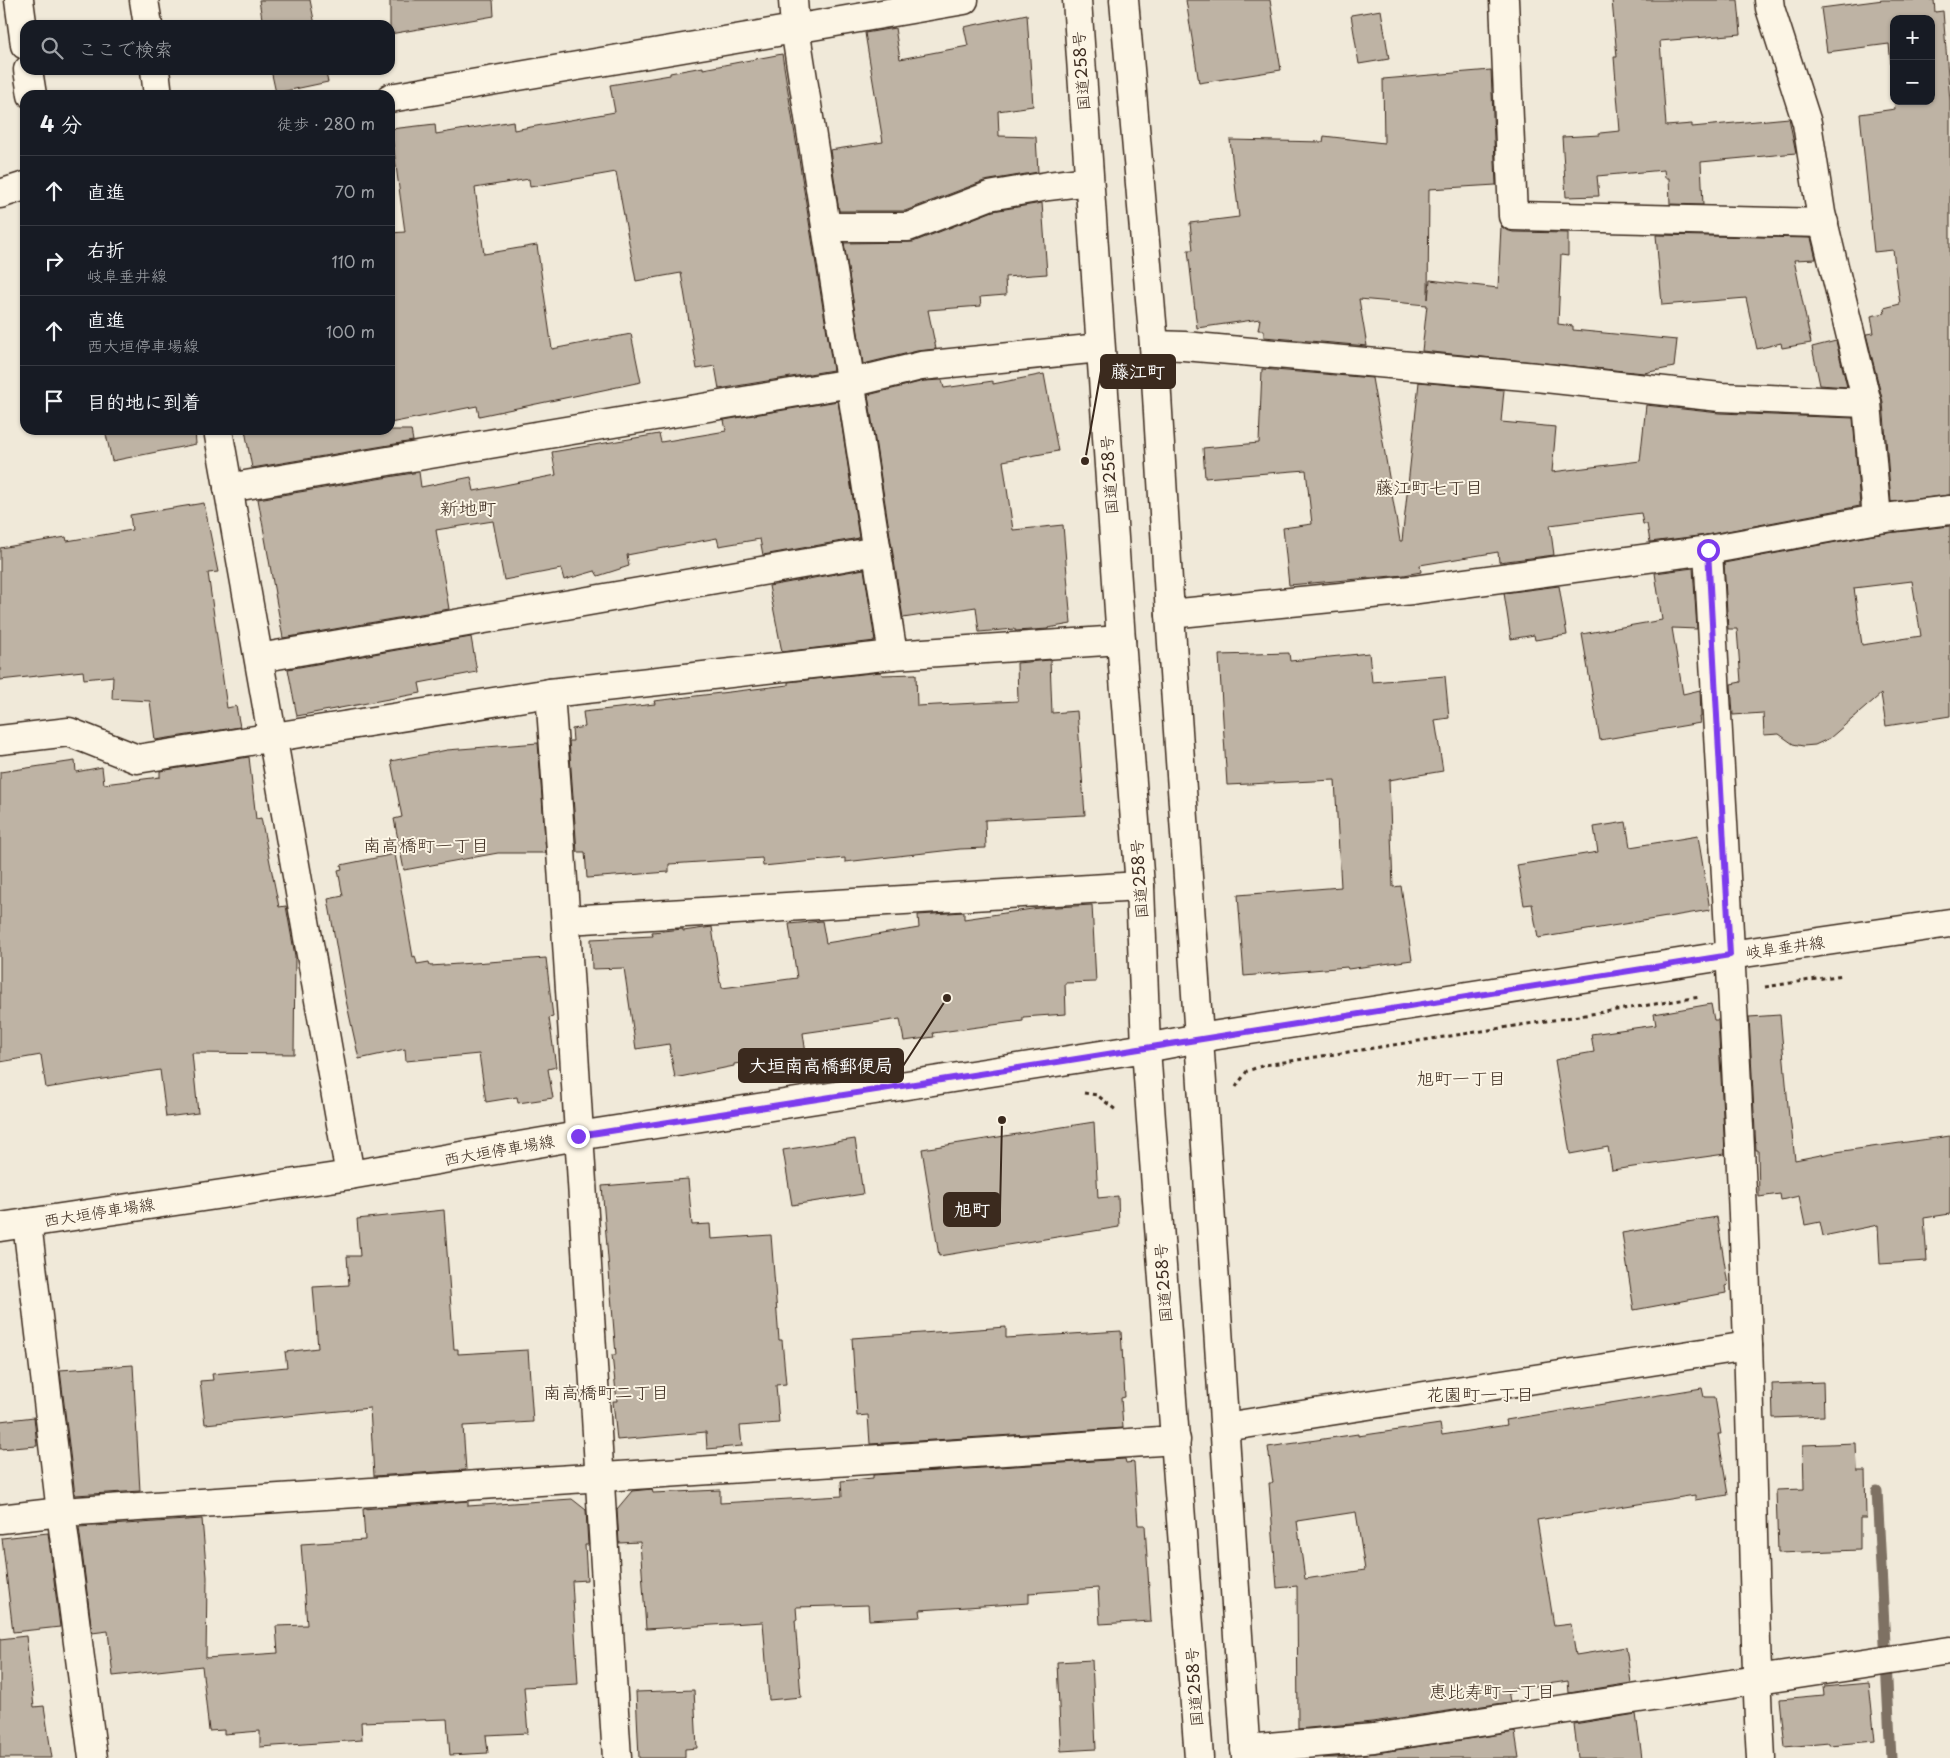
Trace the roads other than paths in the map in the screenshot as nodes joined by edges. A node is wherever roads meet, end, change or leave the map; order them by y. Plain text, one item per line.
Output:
1 (19, 0) edge
2 (144, 0) edge
3 (793, 0) edge
4 (964, 0) edge
5 (1076, 0) edge
6 (1124, 0) edge
7 (1504, 0) edge
8 (1769, 0) edge
9 (22, 20) edge
10 (147, 20) edge
11 (795, 28) junction
12 (29, 75) edge
13 (156, 75) edge
14 (31, 90) edge
15 (157, 90) edge
16 (395, 97) edge
17 (1089, 181) junction
18 (20, 188) edge
19 (0, 194) edge
20 (1824, 223) junction
21 (826, 227) junction
22 (1154, 345) junction
23 (1100, 348) junction
24 (851, 383) junction
25 (1867, 403) junction
26 (219, 435) edge
27 (228, 488) junction
28 (1950, 510) edge
29 (1877, 518) junction
30 (1708, 550) junction
31 (877, 551) junction
32 (1170, 614) junction
33 (1121, 640) junction
34 (892, 655) junction
35 (259, 658) junction
36 (550, 692) junction
37 (273, 737) junction
38 (0, 740) edge
39 (1140, 886) junction
40 (567, 920) junction
41 (1950, 923) edge
42 (1730, 955) junction
43 (1199, 1038) junction
44 (1146, 1048) junction
45 (578, 1136) junction
46 (350, 1174) junction
47 (27, 1223) junction
48 (0, 1227) edge
49 (1748, 1346) junction
50 (1225, 1427) junction
51 (1176, 1440) junction
52 (599, 1476) junction
53 (61, 1512) junction
54 (0, 1518) edge
55 (1950, 1651) edge
56 (1756, 1680) junction
57 (1246, 1754) edge
58 (93, 1758) edge
59 (617, 1758) edge
60 (1200, 1758) edge
61 (1761, 1758) edge

1 - 9 main road
2 - 10 main road
3 - 11 main road
4 - 11 main road
5 - 17 main road, 国道258号
6 - 22 main road
7 - 20 main road
8 - 20 main road
11 - 16 main road
11 - 21 main road
12 - 14 main road
13 - 15 main road
17 - 21 main road
17 - 23 main road, 国道258号
18 - 19 main road
20 - 25 main road
21 - 24 main road
22 - 25 main road
22 - 32 main road
23 - 24 main road
23 - 33 main road, 国道258号
24 - 27 main road
24 - 31 main road
25 - 29 main road
26 - 27 main road
27 - 35 main road
28 - 29 main road
29 - 30 main road
30 - 32 main road
30 - 42 main road
31 - 34 main road
31 - 35 main road
32 - 43 main road
33 - 34 main road
33 - 39 main road, 国道258号
34 - 36 main road
35 - 37 main road
36 - 37 main road
36 - 40 main road
37 - 38 main road
37 - 46 main road
39 - 40 main road
39 - 44 main road, 国道258号
40 - 45 main road
41 - 42 main road, 岐阜垂井線
42 - 43 main road, 岐阜垂井線
42 - 49 main road
43 - 44 main road, 岐阜垂井線
43 - 50 main road
44 - 45 main road, 西大垣停車場線
44 - 51 main road, 国道258号
45 - 46 main road, 西大垣停車場線
45 - 52 main road
46 - 47 main road, 西大垣停車場線
47 - 48 main road, 西大垣停車場線
47 - 53 main road
49 - 50 main road
49 - 56 main road
50 - 57 main road
51 - 52 main road
51 - 60 main road, 国道258号
52 - 53 main road
52 - 59 main road
53 - 54 main road
53 - 58 main road
55 - 56 main road
56 - 57 main road
56 - 61 main road

